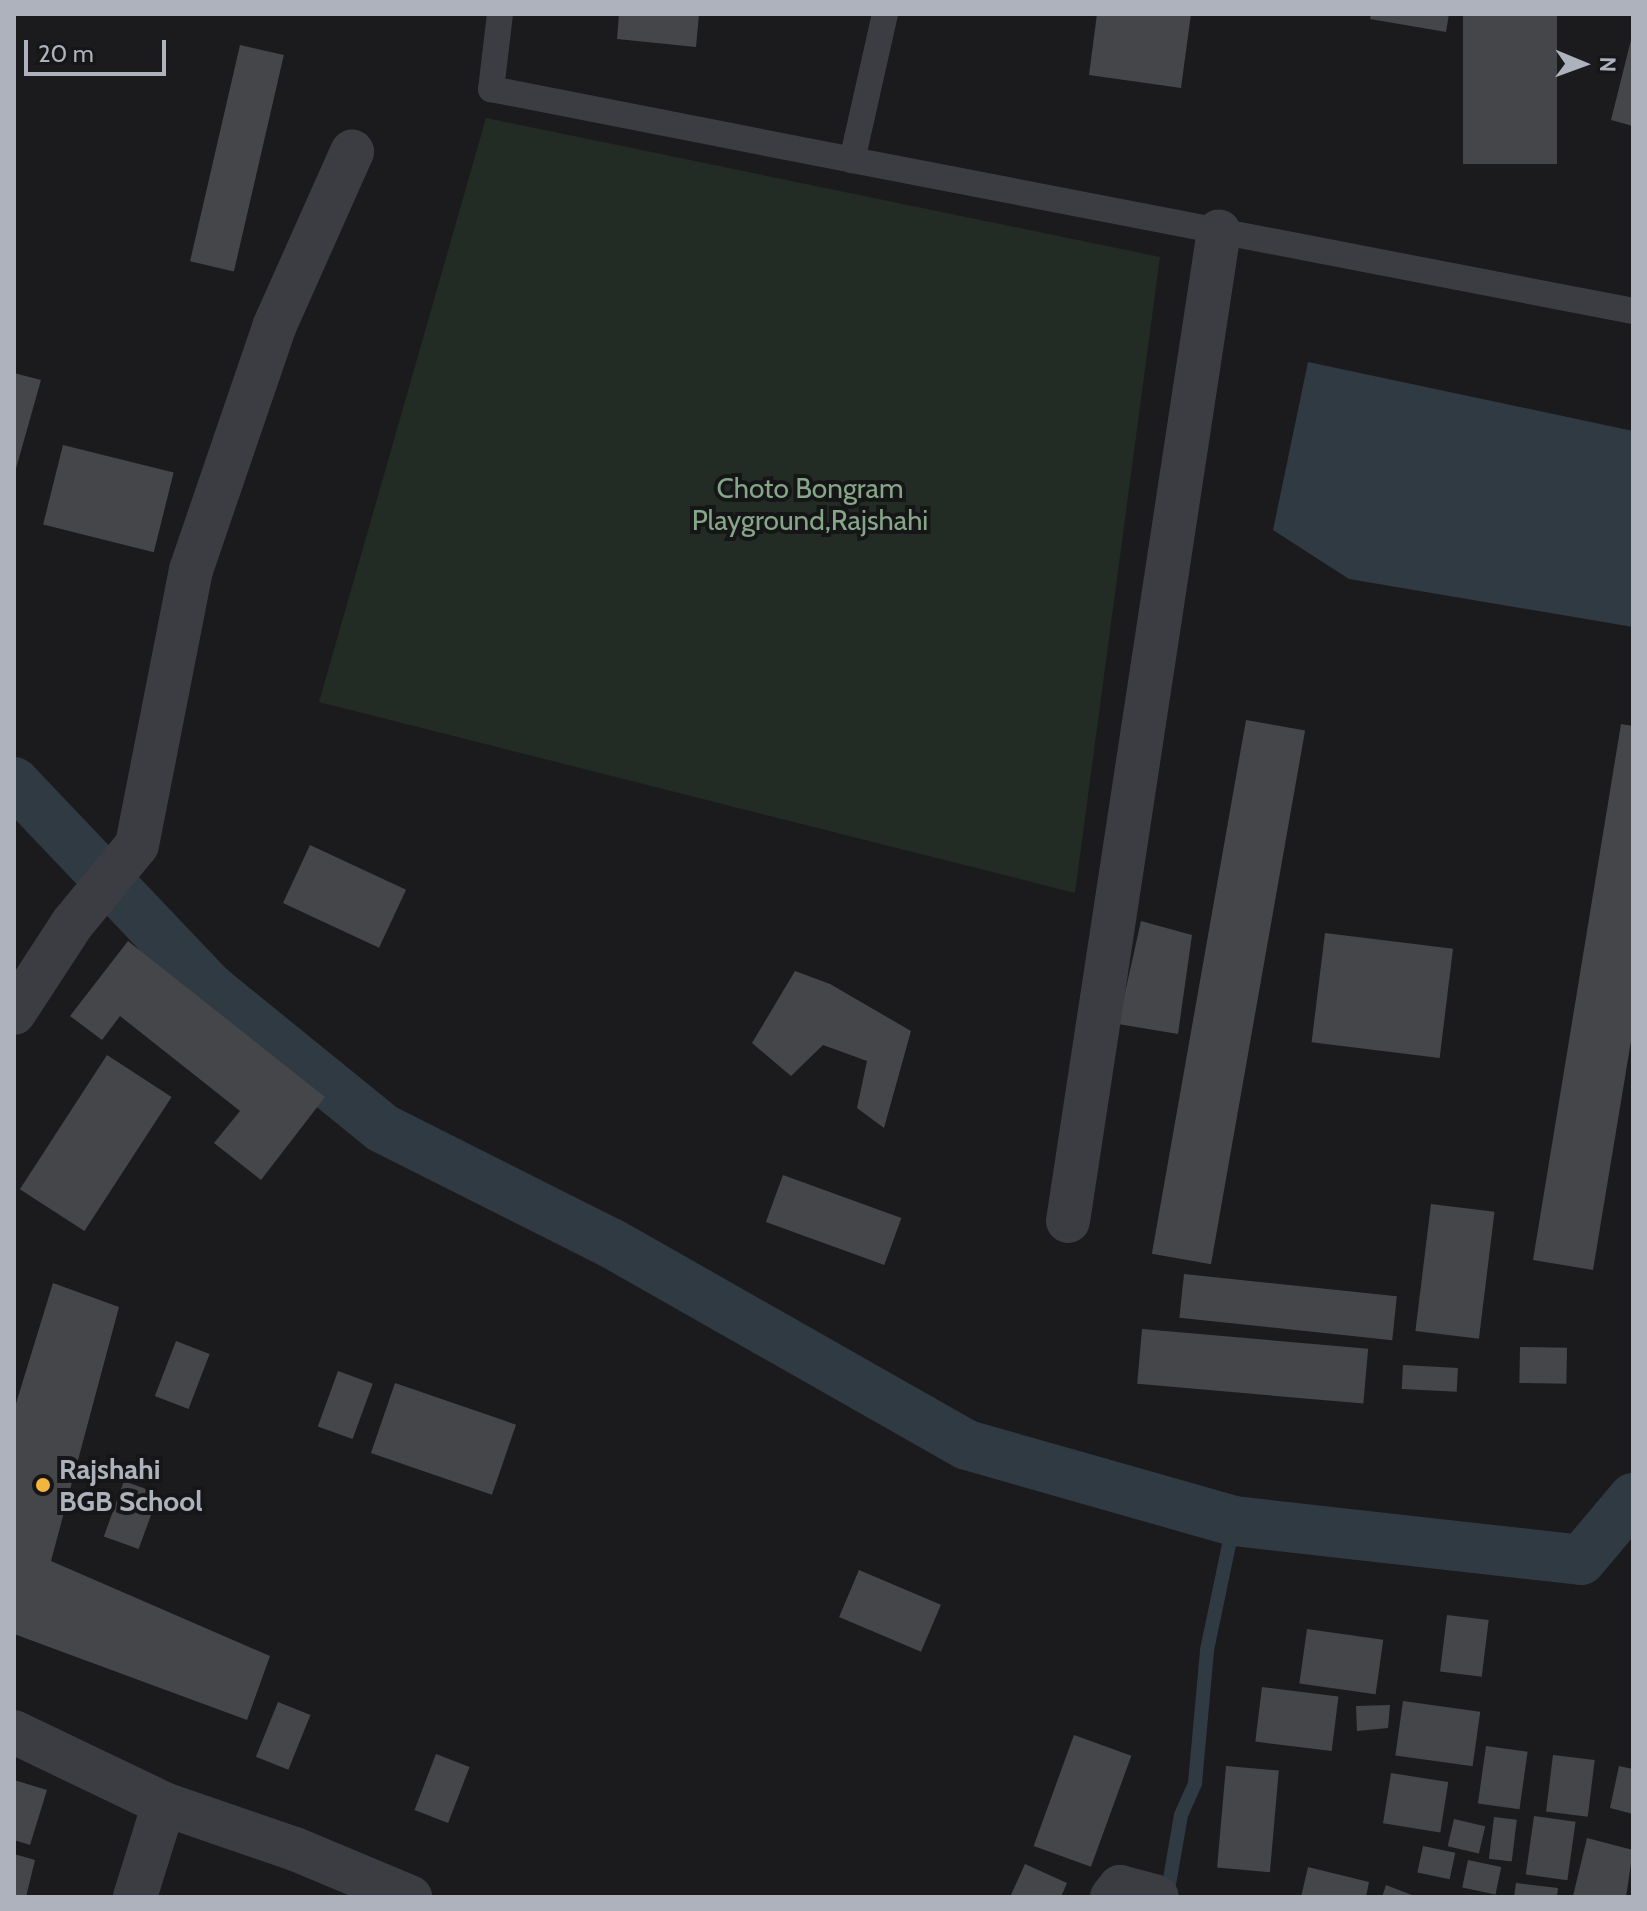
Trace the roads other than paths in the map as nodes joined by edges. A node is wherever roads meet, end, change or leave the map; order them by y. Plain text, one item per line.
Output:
1 (500, 14) edge
2 (885, 14) edge
3 (352, 152) dead end
4 (852, 160) junction
5 (1219, 231) junction
6 (1633, 311) edge
7 (14, 1013) edge
8 (1068, 1221) dead end
9 (14, 1732) edge
10 (164, 1804) junction
11 (387, 1893) edge
12 (135, 1897) edge

1 - 4 lane
2 - 4 lane
3 - 7 street
4 - 5 lane
5 - 6 lane
5 - 8 street
9 - 10 street
10 - 11 street
10 - 12 street

